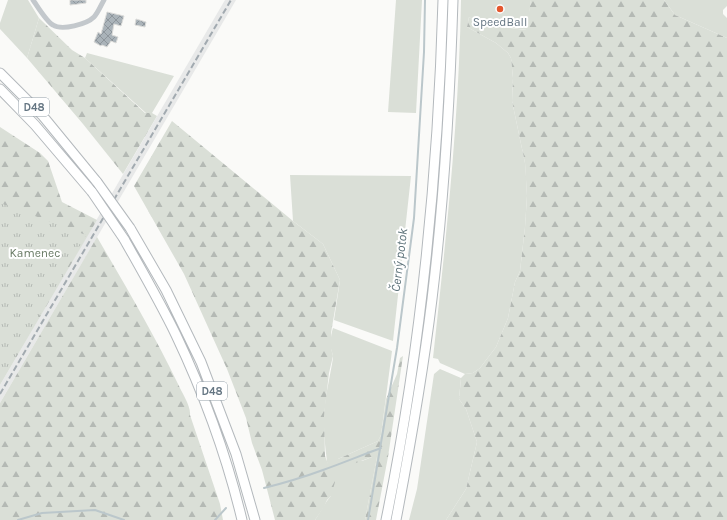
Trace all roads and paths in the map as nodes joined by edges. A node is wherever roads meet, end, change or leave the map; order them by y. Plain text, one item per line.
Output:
1 (34, 0) edge
2 (104, 0) edge
3 (443, 0) edge
4 (453, 0) edge
5 (0, 73) edge
6 (0, 89) edge
7 (242, 520) edge
8 (255, 520) edge
9 (386, 520) edge
10 (396, 520) edge

1 - 2 street
3 - 9 highway
4 - 10 highway
5 - 8 highway, D48, bridge
6 - 7 highway, D48, bridge

